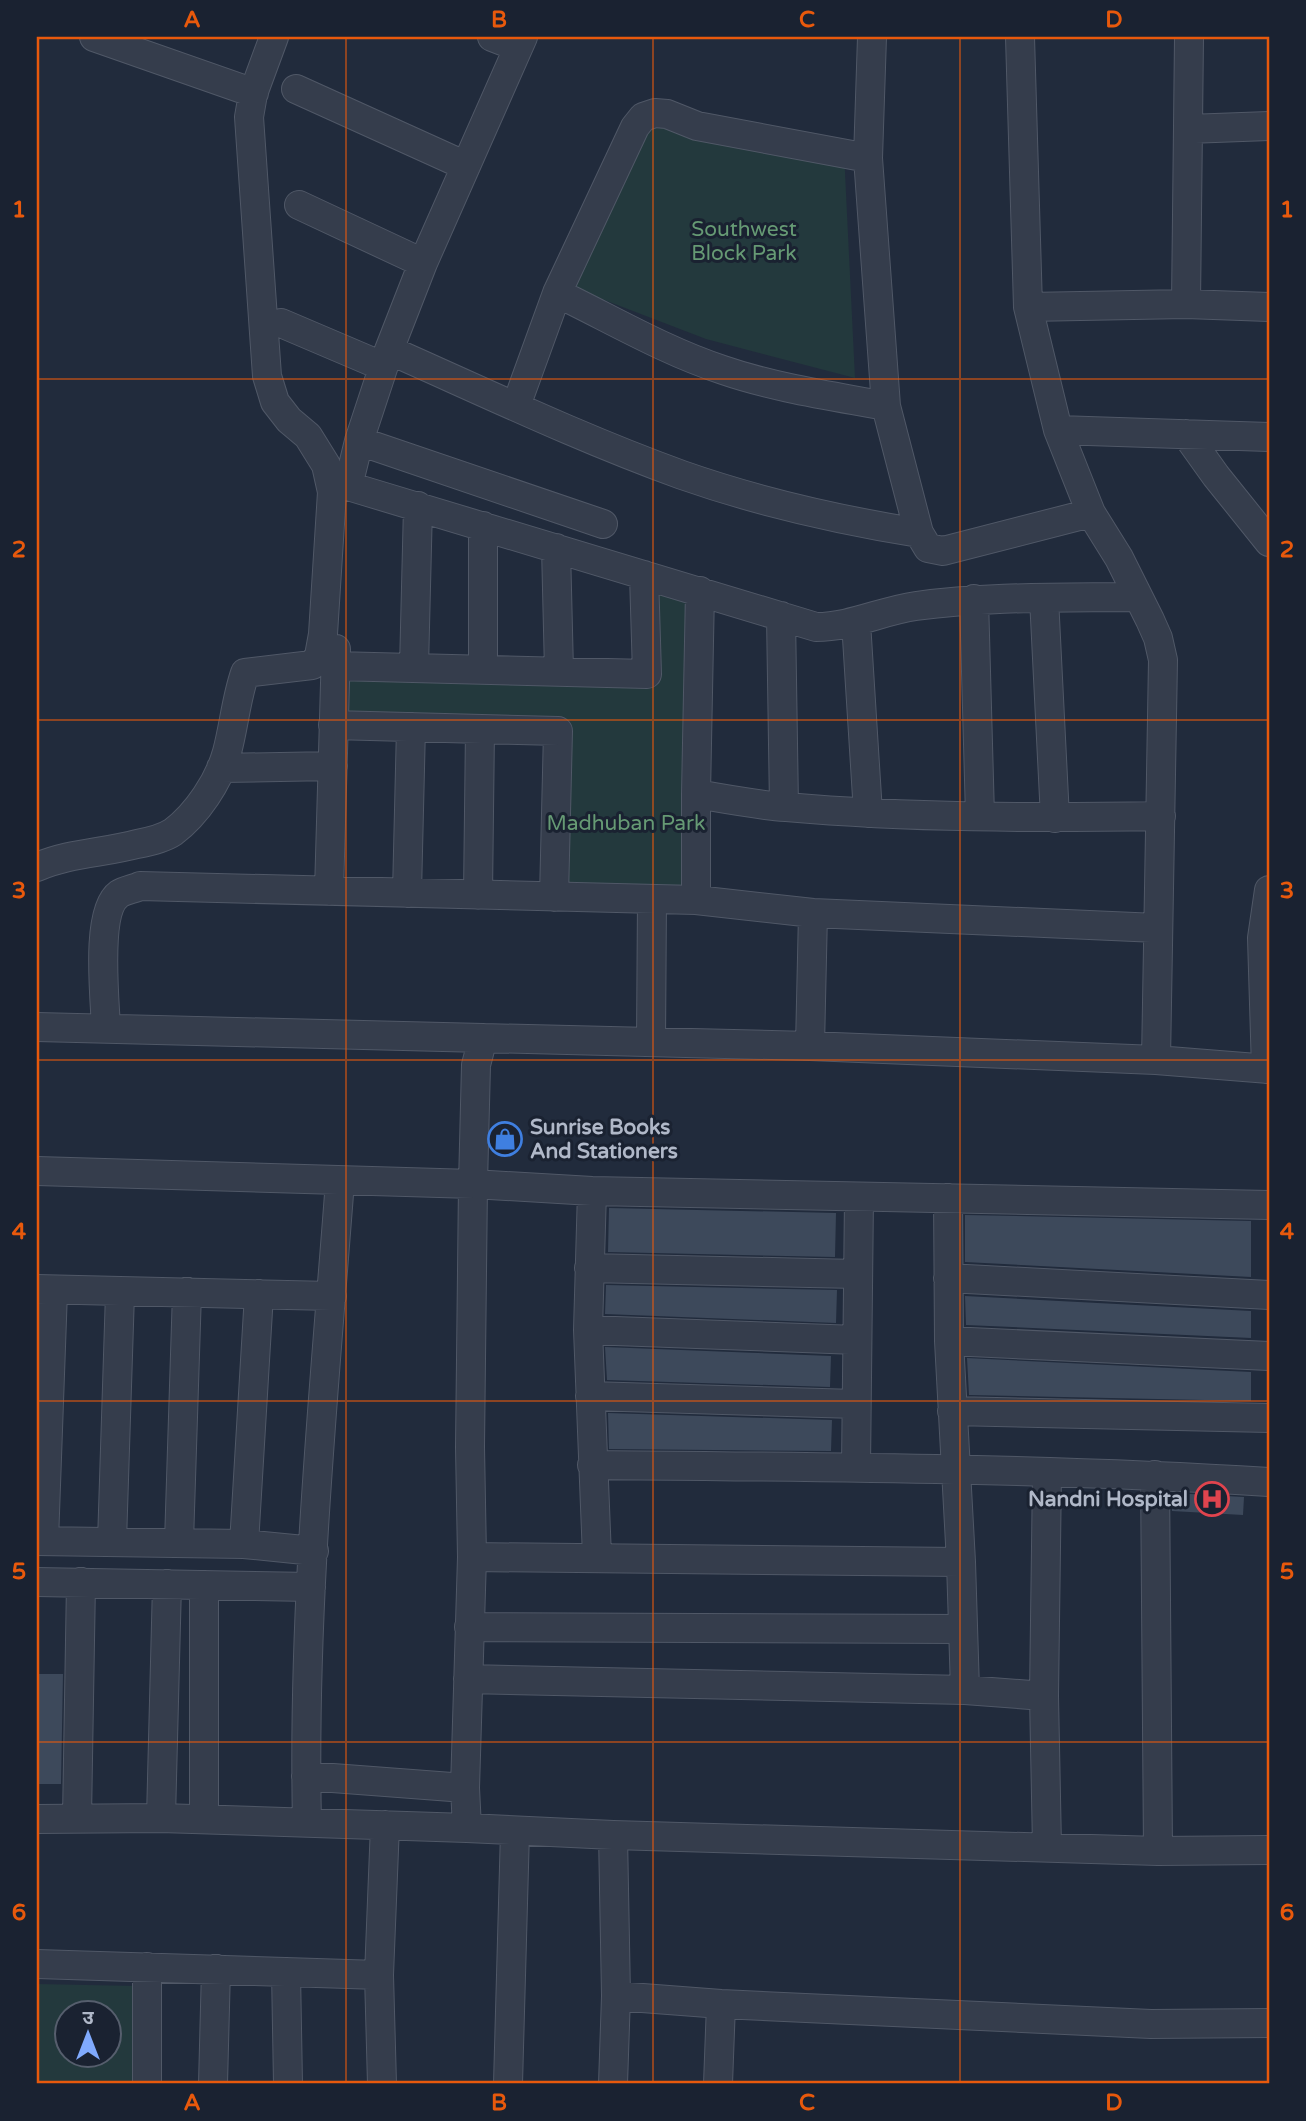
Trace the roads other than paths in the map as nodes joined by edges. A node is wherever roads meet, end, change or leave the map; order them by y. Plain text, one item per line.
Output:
1 (94, 37) edge
2 (274, 37) edge
3 (872, 37) edge
4 (1020, 37) edge
5 (1189, 37) edge
6 (511, 40) edge
7 (296, 89) dead end
8 (254, 93) junction
9 (1269, 126) edge
10 (1188, 129) junction
11 (868, 159) junction
12 (466, 166) junction
13 (299, 205) dead end
14 (423, 263) junction
15 (557, 293) junction
16 (1186, 304) junction
17 (1028, 307) junction
18 (1269, 307) edge
19 (281, 323) dead end
20 (386, 358) junction
21 (516, 406) junction
22 (886, 406) junction
23 (1058, 430) junction
24 (1186, 434) junction
25 (1269, 436) edge
26 (359, 441) junction
27 (348, 486) junction
28 (418, 506) junction
29 (1091, 513) junction
30 (603, 524) dead end
31 (483, 526) junction
32 (919, 533) junction
33 (1269, 542) edge
34 (556, 548) junction
35 (644, 575) junction
36 (700, 592) junction
37 (1137, 597) junction
38 (1044, 598) junction
39 (974, 599) junction
40 (781, 616) junction
41 (856, 622) junction
42 (335, 666) junction
43 (414, 668) junction
44 (483, 669) junction
45 (559, 671) junction
46 (333, 725) junction
47 (411, 727) junction
48 (480, 729) junction
49 (333, 766) junction
50 (222, 768) junction
51 (696, 794) junction
52 (784, 807) junction
53 (868, 813) junction
54 (980, 816) junction
55 (1161, 816) junction
56 (1055, 818) junction
57 (37, 867) edge
58 (1269, 890) edge
59 (329, 891) junction
60 (407, 893) junction
61 (478, 895) junction
62 (554, 897) junction
63 (652, 899) junction
64 (696, 900) junction
65 (813, 913) junction
66 (1157, 928) junction
67 (37, 1027) edge
68 (106, 1028) junction
69 (483, 1038) junction
70 (651, 1042) junction
71 (810, 1046) junction
72 (1156, 1060) junction
73 (1268, 1069) edge
74 (37, 1171) edge
75 (340, 1181) junction
76 (473, 1184) junction
77 (592, 1191) junction
78 (859, 1198) junction
79 (948, 1198) junction
80 (1269, 1205) edge
81 (589, 1268) junction
82 (857, 1274) junction
83 (948, 1278) junction
84 (45, 1290) edge
85 (187, 1292) junction
86 (120, 1293) junction
87 (259, 1294) junction
88 (1269, 1295) edge
89 (332, 1296) junction
90 (588, 1330) junction
91 (858, 1340) junction
92 (949, 1341) junction
93 (1269, 1356) edge
94 (590, 1396) junction
95 (856, 1404) junction
96 (951, 1411) junction
97 (1269, 1418) edge
98 (592, 1465) junction
99 (856, 1467) junction
100 (957, 1468) junction
101 (1047, 1472) junction
102 (1155, 1475) junction
103 (1269, 1482) edge
104 (40, 1541) edge
105 (112, 1542) junction
106 (179, 1542) junction
107 (244, 1544) junction
108 (314, 1551) junction
109 (597, 1557) junction
110 (472, 1558) junction
111 (961, 1562) junction
112 (37, 1582) edge
113 (81, 1582) junction
114 (167, 1584) junction
115 (204, 1584) junction
116 (311, 1587) junction
117 (470, 1627) junction
118 (963, 1629) junction
119 (468, 1679) junction
120 (965, 1690) junction
121 (1044, 1696) junction
122 (306, 1776) junction
123 (466, 1788) junction
124 (77, 1818) junction
125 (161, 1818) junction
126 (37, 1819) edge
127 (204, 1819) junction
128 (307, 1822) junction
129 (385, 1825) junction
130 (467, 1828) junction
131 (514, 1832) junction
132 (613, 1835) junction
133 (1046, 1847) junction
134 (1269, 1850) edge
135 (1158, 1851) junction
136 (37, 1964) edge
137 (147, 1967) junction
138 (216, 1969) junction
139 (286, 1972) junction
140 (379, 1975) junction
141 (616, 1996) junction
142 (721, 2004) junction
143 (1269, 2023) edge
144 (147, 2084) edge
145 (213, 2084) edge
146 (288, 2084) edge
147 (382, 2084) edge
148 (508, 2084) edge
149 (613, 2084) edge
150 (718, 2084) edge

1 - 8 street
2 - 8 street
3 - 11 street
4 - 17 street
5 - 10 street
6 - 12 street
7 - 12 street
8 - 50 street
9 - 10 street
10 - 16 street
11 - 15 street
11 - 22 street
12 - 14 street
13 - 14 street
14 - 20 street
15 - 21 street
15 - 22 street
16 - 17 street
16 - 18 street
17 - 23 street
19 - 20 street
20 - 21 street
20 - 26 street
21 - 32 street
22 - 32 street
23 - 24 street
23 - 29 street
24 - 25 street
24 - 33 street
26 - 27 street
26 - 30 street
27 - 28 street
27 - 42 street
28 - 31 street
28 - 43 street
29 - 32 street
29 - 37 street
31 - 34 street
31 - 44 street
34 - 35 street
34 - 45 street
35 - 36 street
35 - 45 street
36 - 40 street
36 - 51 street
37 - 38 street
37 - 55 street
38 - 39 street
38 - 56 street
39 - 41 street
39 - 54 street
40 - 41 street
40 - 52 street
41 - 53 street
42 - 43 street
42 - 46 street
43 - 44 street
44 - 45 street
46 - 47 street
46 - 49 street
47 - 48 street
47 - 60 street
48 - 61 street
48 - 62 street
49 - 50 street
49 - 59 street
50 - 57 street
51 - 52 street
51 - 64 street
52 - 53 street
53 - 54 street
54 - 56 street
55 - 56 street
55 - 66 street
58 - 73 street
59 - 60 street
59 - 68 street
60 - 61 street
61 - 62 street
62 - 63 street
63 - 64 street
63 - 70 street
64 - 65 street
65 - 66 street
65 - 71 street
66 - 72 street
67 - 68 street
68 - 69 street
69 - 70 street
69 - 76 street
70 - 71 street
71 - 72 street
72 - 73 street
74 - 75 street
75 - 76 street
75 - 89 street
76 - 77 street
76 - 110 street
77 - 78 street
77 - 81 street
78 - 79 street
78 - 82 street
79 - 80 street
79 - 83 street
81 - 82 street
81 - 90 street
82 - 91 street
83 - 88 street
83 - 92 street
84 - 86 street
84 - 104 street
85 - 86 street
85 - 87 street
85 - 106 street
86 - 105 street
87 - 89 street
87 - 107 street
89 - 108 street
90 - 91 street
90 - 94 street
91 - 95 street
92 - 93 street
92 - 96 street
94 - 95 street
94 - 98 street
95 - 99 street
96 - 97 street
96 - 100 street
98 - 99 street
98 - 109 street
99 - 100 street
100 - 101 street
100 - 111 street
101 - 102 street
101 - 121 street
102 - 103 street
102 - 135 street
104 - 105 street
105 - 106 street
106 - 107 street
107 - 108 street
108 - 116 street
109 - 110 street
109 - 111 street
110 - 117 street
111 - 118 street
112 - 113 street
113 - 114 street
113 - 124 street
114 - 115 street
114 - 125 street
115 - 116 street
115 - 127 street
116 - 122 street
117 - 118 street
117 - 119 street
118 - 120 street
119 - 120 street
119 - 123 street
120 - 121 street
121 - 133 street
122 - 123 street
122 - 128 street
123 - 130 street
124 - 125 street
124 - 126 street
125 - 127 street
127 - 128 street
128 - 129 street
129 - 130 street
129 - 140 street
130 - 131 street
131 - 132 street
131 - 148 street
132 - 133 street
132 - 141 street
133 - 135 street
134 - 135 street
136 - 137 street
137 - 138 street
137 - 144 street
138 - 139 street
138 - 145 street
139 - 140 street
139 - 146 street
140 - 147 street
141 - 142 street
141 - 149 street
142 - 143 street
142 - 150 street

